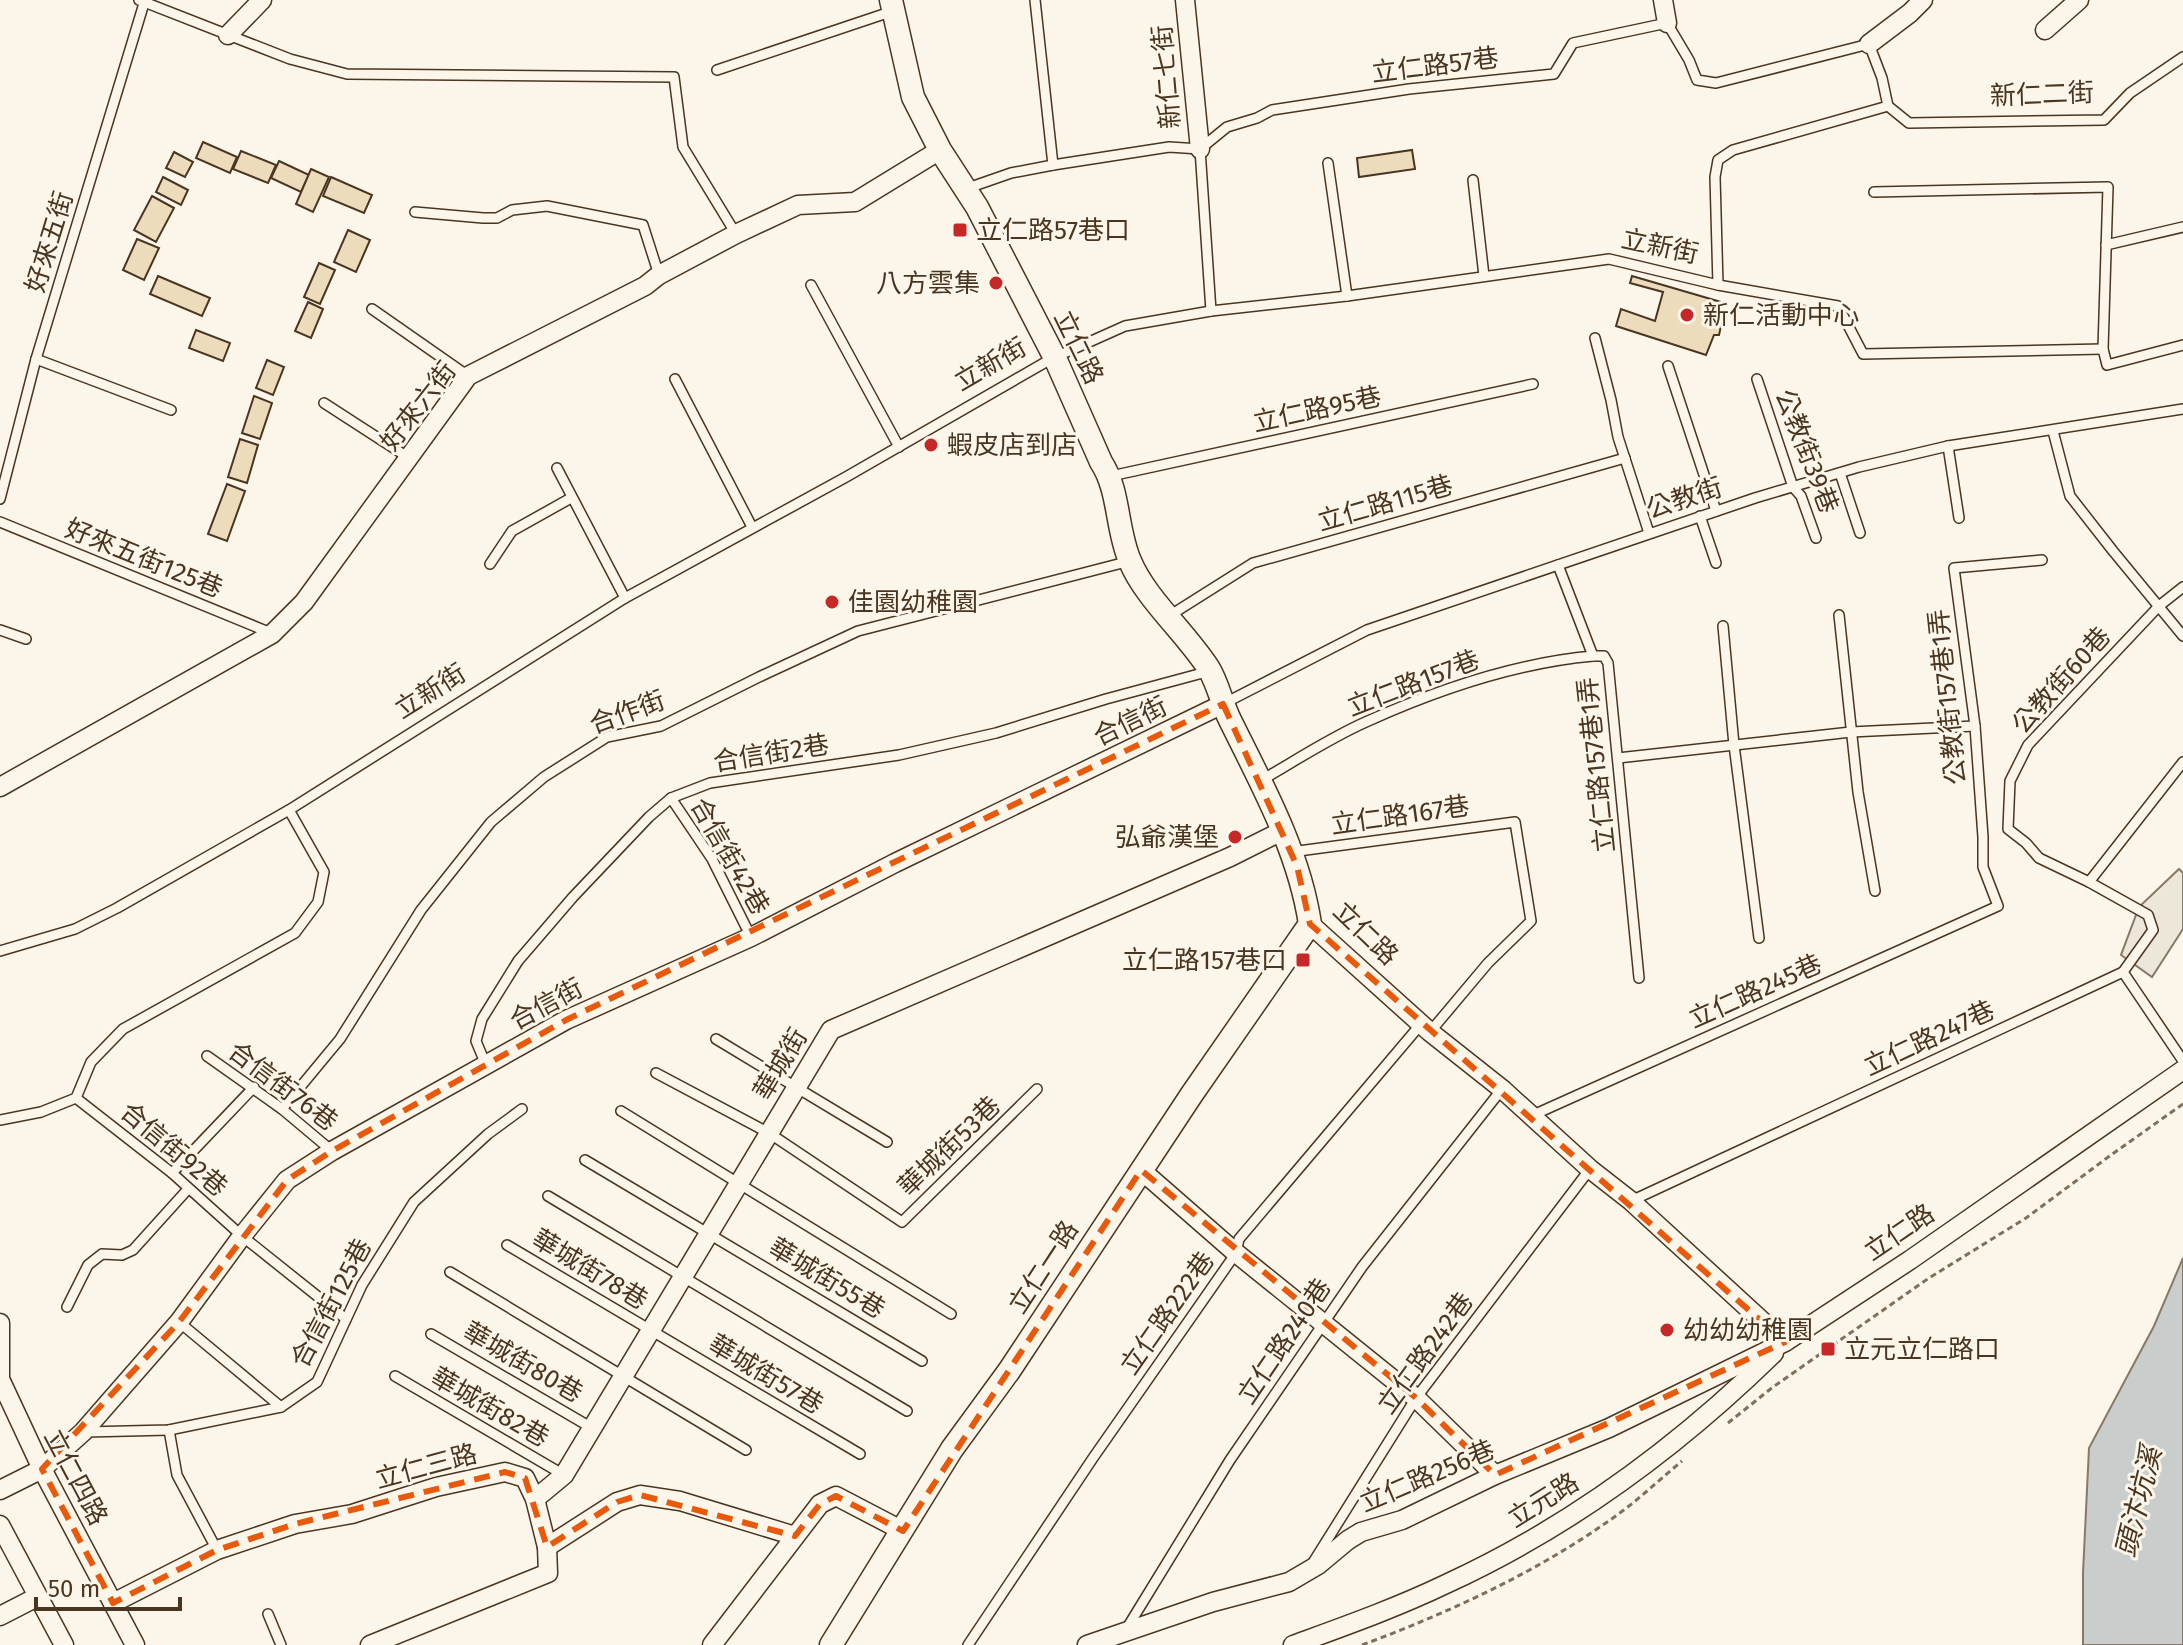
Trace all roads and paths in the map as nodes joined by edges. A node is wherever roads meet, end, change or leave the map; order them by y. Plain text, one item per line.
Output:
1 (262, 0) edge
2 (1035, 0) edge
3 (1185, 0) edge
4 (1663, 0) edge
5 (1923, 0) edge
6 (2079, 0) edge
7 (142, 1) edge
8 (892, 5) edge
9 (1667, 23) junction
10 (2045, 30) dead end
11 (228, 35) junction
12 (1869, 44) junction
13 (2183, 57) edge
14 (717, 70) dead end
15 (1888, 106) junction
16 (1200, 149) junction
17 (940, 150) junction
18 (1328, 163) dead end
19 (1053, 165) junction
20 (1473, 180) dead end
21 (965, 189) junction
22 (1874, 192) dead end
23 (415, 212) dead end
24 (2183, 227) edge
25 (736, 234) junction
26 (2106, 245) junction
27 (659, 275) junction
28 (1484, 276) junction
29 (811, 285) dead end
30 (1718, 285) junction
31 (1347, 296) junction
32 (372, 309) dead end
33 (1211, 311) junction
34 (1595, 338) dead end
35 (2183, 345) edge
36 (2103, 349) junction
37 (1055, 358) junction
38 (36, 359) junction
39 (1668, 366) dead end
40 (468, 376) junction
41 (675, 379) dead end
42 (1757, 379) dead end
43 (1533, 384) dead end
44 (324, 403) dead end
45 (2183, 409) edge
46 (171, 410) dead end
47 (2053, 431) junction
48 (1948, 446) junction
49 (899, 447) junction
50 (409, 458) junction
51 (1625, 458) junction
52 (557, 468) dead end
53 (1840, 473) junction
54 (1111, 476) junction
55 (1793, 487) junction
56 (571, 498) junction
57 (0, 499) edge
58 (1716, 511) junction
59 (1700, 516) junction
60 (1959, 518) dead end
61 (0, 522) edge
62 (752, 527) junction
63 (1649, 533) junction
64 (1860, 533) dead end
65 (1816, 538) dead end
66 (2042, 560) dead end
67 (1130, 561) junction
68 (1716, 563) dead end
69 (490, 564) dead end
70 (1558, 565) junction
71 (2183, 587) edge
72 (625, 598) junction
73 (2159, 606) junction
74 (1839, 615) dead end
75 (1169, 616) junction
76 (1723, 626) dead end
77 (0, 630) edge
78 (272, 634) junction
79 (2183, 636) edge
80 (26, 639) dead end
81 (1593, 656) junction
82 (1210, 671) junction
83 (1223, 704) junction
84 (1975, 726) junction
85 (1851, 732) junction
86 (1734, 745) junction
87 (1618, 758) junction
88 (2183, 762) edge
89 (1260, 781) junction
90 (0, 787) edge
91 (671, 798) junction
92 (289, 810) junction
93 (1515, 822) joint
94 (1287, 842) junction
95 (2089, 882) junction
96 (1875, 891) dead end
97 (1998, 906) joint
98 (1310, 924) junction
99 (751, 937) junction
100 (1759, 938) dead end
101 (0, 951) edge
102 (2123, 972) junction
103 (1639, 978) dead end
104 (1426, 1028) junction
105 (716, 1039) dead end
106 (207, 1056) dead end
107 (2183, 1061) edge
108 (487, 1066) junction
109 (2183, 1070) edge
110 (656, 1073) dead end
111 (254, 1087) junction
112 (796, 1087) junction
113 (1037, 1089) dead end
114 (1502, 1089) junction
115 (76, 1098) junction
116 (2183, 1104) edge
117 (282, 1109) junction
118 (522, 1109) dead end
119 (621, 1111) dead end
120 (1531, 1116) junction
121 (0, 1120) edge
122 (769, 1133) junction
123 (887, 1142) dead end
124 (332, 1151) junction
125 (585, 1160) dead end
126 (1590, 1169) junction
127 (1141, 1170) junction
128 (172, 1173) junction
129 (739, 1183) junction
130 (188, 1189) junction
131 (548, 1196) dead end
132 (1631, 1201) junction
133 (709, 1234) junction
134 (242, 1236) junction
135 (507, 1245) dead end
136 (1236, 1253) junction
137 (450, 1272) dead end
138 (683, 1277) junction
139 (67, 1307) dead end
140 (951, 1314) dead end
141 (346, 1319) junction
142 (179, 1322) junction
143 (0, 1324) edge
144 (1323, 1324) junction
145 (651, 1331) junction
146 (431, 1334) dead end
147 (1785, 1342) junction
148 (922, 1361) dead end
149 (395, 1376) dead end
150 (623, 1376) junction
151 (1416, 1398) junction
152 (281, 1407) junction
153 (907, 1411) dead end
154 (592, 1428) junction
155 (1722, 1428) dead end
156 (169, 1430) junction
157 (83, 1432) junction
158 (746, 1450) dead end
159 (860, 1454) dead end
160 (1690, 1455) dead end
161 (42, 1469) junction
162 (564, 1475) junction
163 (1495, 1475) junction
164 (0, 1490) edge
165 (535, 1499) junction
166 (0, 1525) edge
167 (903, 1531) junction
168 (795, 1536) junction
169 (547, 1547) junction
170 (217, 1550) junction
171 (1307, 1571) junction
172 (37, 1597) junction
173 (113, 1603) junction
174 (268, 1614) dead end
175 (0, 1616) edge
176 (1124, 1633) junction
177 (64, 1645) edge
178 (135, 1645) edge
179 (281, 1645) edge
180 (370, 1645) edge
181 (712, 1645) edge
182 (831, 1645) edge
183 (968, 1645) edge
184 (1087, 1645) edge
185 (1293, 1645) edge
186 (1362, 1645) edge

1 - 11 street
2 - 19 lane
3 - 16 street, 新仁七街
4 - 9 street
5 - 12 street
6 - 10 street
7 - 11 lane
7 - 38 lane, 好來五街
8 - 14 lane
8 - 17 street, 立仁路
9 - 12 lane
9 - 16 lane, 立仁路57巷
11 - 25 lane
12 - 15 lane
13 - 15 lane, 新仁二街
15 - 30 lane
16 - 19 lane
16 - 33 lane
17 - 21 street, 立仁路
17 - 25 street, 好來六街
18 - 31 lane
19 - 21 lane
20 - 28 lane
21 - 37 street, 立仁路
22 - 26 lane
23 - 27 lane
24 - 26 lane
25 - 27 street, 好來六街
26 - 36 lane
27 - 40 street, 好來六街
28 - 30 lane, 立新街
28 - 31 lane, 立新街
29 - 49 lane
30 - 36 lane, 立新街
31 - 33 lane, 立新街
32 - 40 lane
33 - 37 lane, 立新街
34 - 51 lane
35 - 36 lane
37 - 49 lane, 立新街
37 - 54 street, 立仁路
38 - 46 lane
38 - 57 lane, 好來五街
39 - 58 lane
40 - 50 street, 好來六街
41 - 62 lane
42 - 55 lane, 公教街39巷
43 - 54 lane, 立仁路95巷
44 - 50 lane
45 - 47 lane, 公教街
47 - 48 lane, 公教街
47 - 73 lane
48 - 53 lane, 公教街
48 - 60 lane
49 - 62 lane, 立新街
50 - 78 street, 好來六街
51 - 63 lane
51 - 75 lane, 立仁路115巷
52 - 56 lane
53 - 55 lane, 公教街
53 - 64 lane
54 - 67 street, 立仁路
55 - 58 lane, 公教街
55 - 65 lane, 公教街39巷
56 - 69 lane
56 - 72 lane
58 - 59 lane, 公教街
59 - 63 lane, 公教街
59 - 68 lane
61 - 78 lane, 好來五街125巷
62 - 72 lane, 立新街
63 - 70 lane, 公教街
66 - 84 lane, 公教街157巷1弄
67 - 75 street, 立仁路
67 - 117 lane, 合作街
70 - 81 lane, 立仁路157巷1弄
70 - 83 lane, 公教街
71 - 73 lane, 公教街60巷
72 - 92 lane, 立新街
73 - 79 lane
73 - 95 lane, 公教街60巷
74 - 85 lane
75 - 82 street, 立仁路
76 - 86 lane
77 - 80 lane
78 - 90 street, 好來六街
81 - 87 lane, 立仁路157巷1弄
81 - 89 lane, 立仁路157巷
82 - 83 street, 立仁路
82 - 91 lane, 合信街2巷
83 - 89 street, 立仁路
83 - 99 street, 合信街
84 - 85 lane
84 - 97 lane, 公教街157巷1弄
85 - 86 lane
85 - 96 lane
86 - 87 lane
86 - 100 lane
87 - 103 lane, 立仁路157巷1弄
88 - 95 lane
89 - 94 street, 立仁路
91 - 99 lane, 合信街42巷
91 - 108 lane, 合信街2巷
92 - 101 lane, 立新街
92 - 115 lane
93 - 94 lane, 立仁路167巷
93 - 104 lane, 立仁路222巷
94 - 98 street, 立仁路
94 - 112 street, 華城街
95 - 102 lane, 立仁路247巷
97 - 120 lane, 立仁路245巷
98 - 104 street, 立仁路
98 - 127 street, 立仁一路
99 - 108 street, 合信街
102 - 107 lane
102 - 132 lane, 立仁路247巷
104 - 114 street, 立仁路
104 - 136 lane, 立仁路222巷
105 - 112 lane
106 - 111 lane, 合信街76巷
108 - 124 street, 合信街
109 - 147 street, 立仁路
110 - 122 lane
111 - 117 lane, 合信街76巷
111 - 128 lane
112 - 122 street, 華城街
112 - 123 lane
113 - 122 lane, 華城街53巷
114 - 120 street, 立仁路
114 - 144 lane, 立仁路240巷
115 - 121 lane
115 - 128 lane, 合信街92巷
116 - 155 path
117 - 124 lane, 合信街76巷
118 - 141 lane, 合信街125巷
119 - 129 lane
120 - 126 street, 立仁路
122 - 129 street, 華城街
124 - 134 street, 合信街
125 - 133 lane, 華城街55巷
126 - 132 street, 立仁路
126 - 151 lane, 立仁路242巷
127 - 136 street
127 - 167 street, 立仁一路
128 - 130 lane, 合信街92巷
129 - 133 street, 華城街
129 - 140 lane
130 - 134 lane, 合信街92巷
130 - 139 lane
131 - 138 lane
132 - 147 street, 立仁路
133 - 138 street, 華城街
133 - 148 lane, 華城街55巷
134 - 141 lane, 合信街92巷
134 - 142 street, 合信街
135 - 145 lane, 華城街78巷
136 - 144 street
136 - 183 lane, 立仁路222巷
137 - 150 lane
138 - 145 street, 華城街
138 - 153 lane
141 - 152 lane, 合信街125巷
142 - 152 lane
142 - 157 street, 合信街
143 - 161 street, 立仁四路
144 - 151 street
144 - 176 lane, 立仁路240巷
145 - 150 street, 華城街
145 - 159 lane, 華城街57巷
146 - 154 lane, 華城街80巷
147 - 163 street, 立仁路256巷
147 - 185 street, 立元路
149 - 162 lane, 華城街82巷
150 - 154 street, 華城街
150 - 158 lane
151 - 163 street
151 - 171 lane, 立仁路242巷
152 - 156 lane, 合信街125巷
154 - 162 street, 華城街
156 - 157 lane, 合信街125巷
156 - 170 lane
157 - 161 street, 合信街
160 - 186 path
161 - 164 street, 合信街
161 - 173 street, 立仁四路
162 - 165 street, 華城街
163 - 171 street, 立仁路256巷
165 - 169 street
165 - 170 street, 立仁三路
166 - 172 street
167 - 168 street
167 - 182 street, 立仁一路
168 - 169 street
168 - 181 street
169 - 180 street
170 - 173 street, 立仁三路
171 - 176 street, 立仁路256巷
172 - 175 street
172 - 177 street
173 - 178 street, 立仁四路
174 - 179 lane
176 - 184 street, 立仁路256巷

